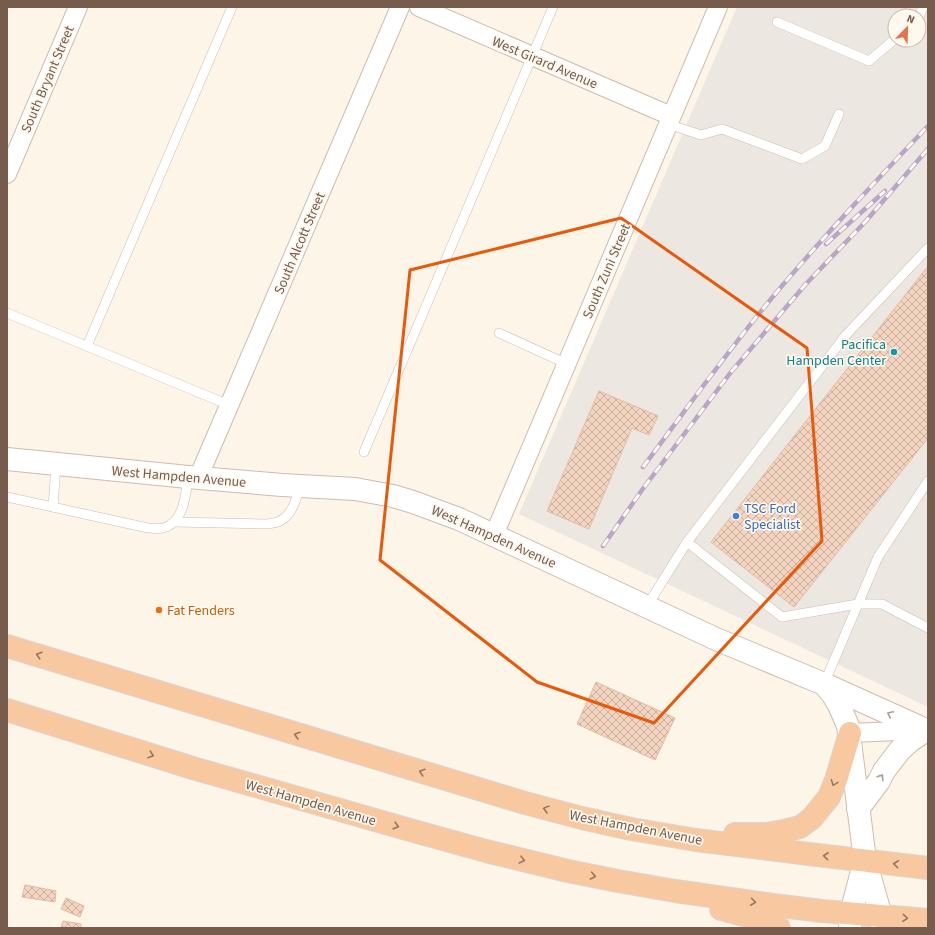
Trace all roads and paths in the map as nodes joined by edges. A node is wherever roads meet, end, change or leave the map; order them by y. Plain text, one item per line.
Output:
1 (78, 7) edge
2 (232, 7) edge
3 (400, 7) edge
4 (419, 7) edge
5 (553, 7) edge
6 (718, 7) edge
7 (777, 22) dead end
8 (887, 46) edge
9 (532, 56) junction
10 (839, 114) dead end
11 (670, 120) junction
12 (7, 174) edge
13 (928, 248) edge
14 (7, 313) edge
15 (499, 333) dead end
16 (87, 346) junction
17 (567, 364) junction
18 (229, 405) junction
19 (364, 452) dead end
20 (7, 459) edge
21 (56, 464) junction
22 (193, 478) junction
23 (928, 481) edge
24 (300, 486) junction
25 (7, 497) edge
26 (53, 507) junction
27 (174, 522) junction
28 (494, 535) junction
29 (687, 542) junction
30 (858, 604) junction
31 (647, 606) junction
32 (928, 628) edge
33 (7, 646) edge
34 (824, 684) junction
35 (7, 710) edge
36 (7, 719) edge
37 (927, 730) edge
38 (850, 733) junction
39 (113, 743) junction
40 (858, 809) junction
41 (666, 835) junction
42 (865, 860) junction
43 (928, 868) edge
44 (618, 881) junction
45 (850, 920) edge
46 (928, 920) edge
47 (882, 922) edge
48 (779, 928) edge

1 - 12 street, South Bryant Street
2 - 16 lane
3 - 18 street, South Alcott Street
4 - 9 street, West Girard Avenue
5 - 9 lane
6 - 11 street, South Zuni Street
7 - 8 lane
9 - 11 street, West Girard Avenue
9 - 19 lane
10 - 11 lane
11 - 17 street, South Zuni Street
13 - 29 lane
14 - 16 lane
15 - 17 lane
16 - 18 lane
17 - 28 street, South Zuni Street
18 - 22 street, South Alcott Street
20 - 21 street, West Hampden Avenue
21 - 22 street, West Hampden Avenue
21 - 26 lane
22 - 24 street, West Hampden Avenue
22 - 27 lane
23 - 30 lane
24 - 27 lane
24 - 28 street, West Hampden Avenue
25 - 26 lane
26 - 27 lane
28 - 31 street, West Hampden Avenue
29 - 30 lane
29 - 31 lane
30 - 32 lane
30 - 34 lane
31 - 34 street, West Hampden Avenue
41 -> 33 highway, West Hampden Avenue
37 -> 34 street, West Hampden Avenue
34 - 38 street
35 - 39 highway, West Hampden Avenue
36 - 39 highway
37 - 38 street
40 -> 37 street
38 - 40 street
38 -> 41 highway
39 -> 44 highway, West Hampden Avenue
40 - 42 street
42 -> 41 highway, West Hampden Avenue
43 -> 42 highway, West Hampden Avenue
42 - 45 street
42 - 47 street
44 -> 45 highway, West Hampden Avenue
44 - 48 highway
45 - 47 highway, West Hampden Avenue
47 -> 46 highway, West Hampden Avenue

